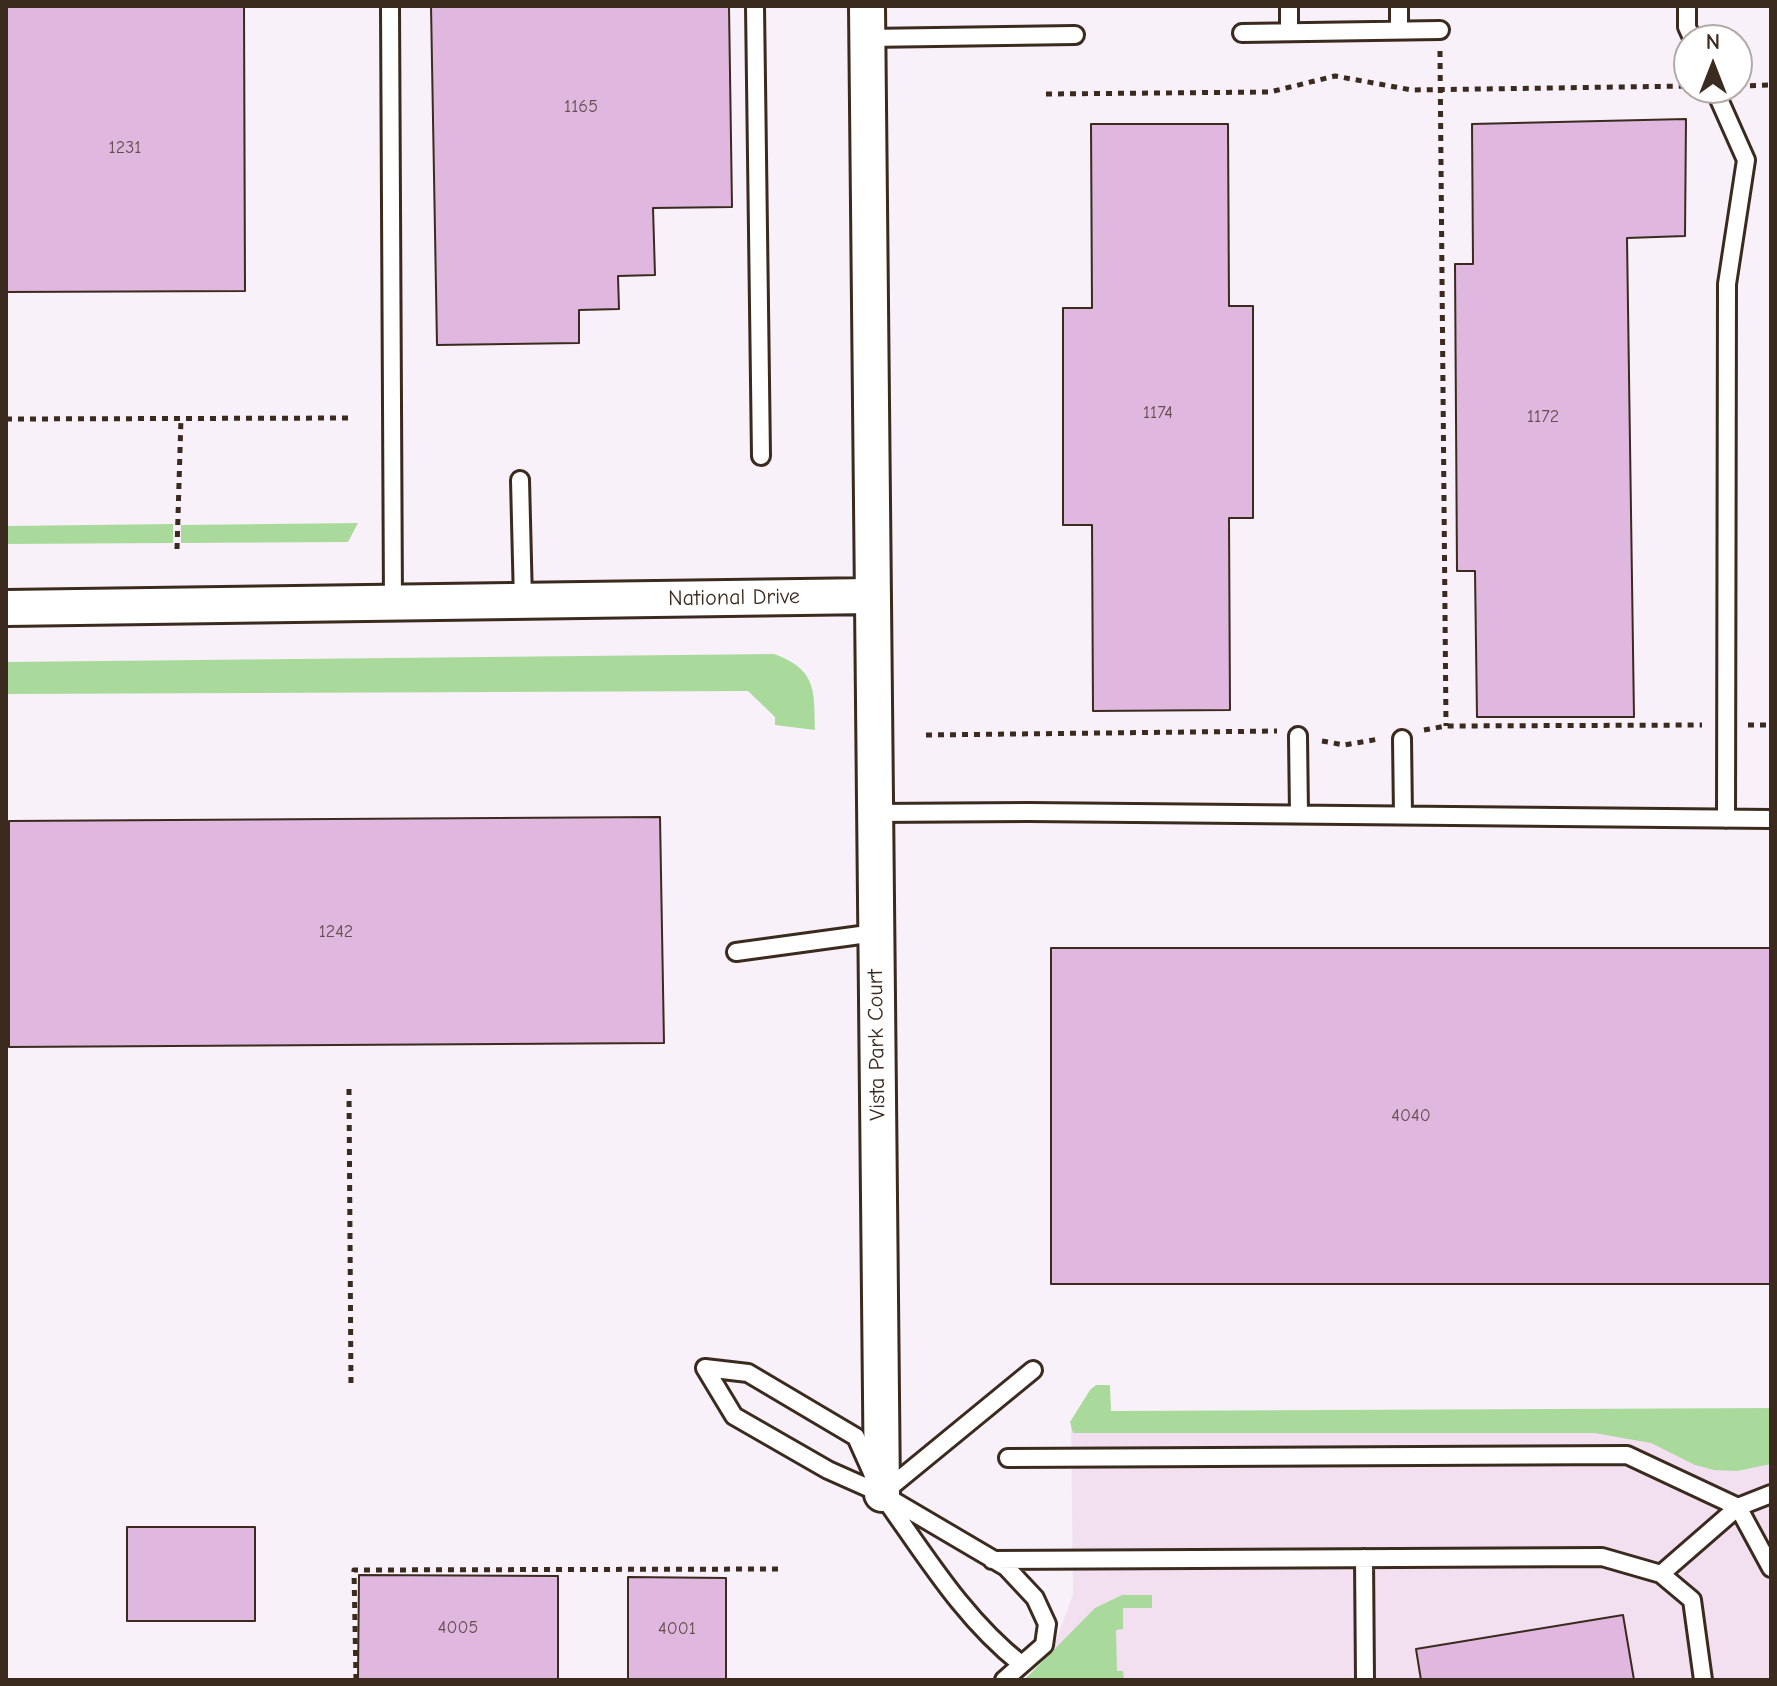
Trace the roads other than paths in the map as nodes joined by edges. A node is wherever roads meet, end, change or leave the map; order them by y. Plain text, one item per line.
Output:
1 (390, 6) edge
2 (755, 6) edge
3 (1289, 6) edge
4 (1399, 6) edge
5 (867, 22) edge
6 (1399, 30) junction
7 (1440, 30) road end
8 (1289, 32) junction
9 (1242, 33) dead end
10 (1075, 35) dead end
11 (1721, 104) edge
12 (761, 456) dead end
13 (520, 480) dead end
14 (872, 596) junction
15 (523, 601) junction
16 (393, 602) junction
17 (6, 608) edge
18 (1298, 736) road end
19 (1402, 736) road end
20 (874, 813) junction
21 (1299, 814) junction
22 (1403, 815) junction
23 (1726, 819) junction
24 (1771, 819) edge
25 (875, 933) junction
26 (736, 952) dead end
27 (1033, 1370) dead end
28 (1008, 1458) dead end
29 (882, 1494) junction
30 (1771, 1494) edge
31 (1738, 1507) junction
32 (1364, 1558) junction
33 (992, 1560) junction
34 (1771, 1568) edge
35 (1661, 1574) junction
36 (1021, 1664) junction
37 (1004, 1680) edge
38 (1365, 1680) edge
39 (1703, 1680) edge

1 - 16 lane
2 - 12 lane
3 - 8 lane
4 - 6 lane
5 - 10 lane
5 - 14 street
6 - 7 lane
6 - 8 lane
8 - 9 lane
11 - 23 lane
13 - 15 lane
14 - 15 street, National Drive
14 - 20 street, Vista Park Court
15 - 16 street, National Drive
16 - 17 street, National Drive
18 - 21 lane
19 - 22 lane
20 - 21 lane
20 - 25 street, Vista Park Court
21 - 22 lane
22 - 23 lane
23 - 24 lane
25 - 26 lane
25 - 29 street, Vista Park Court
27 - 29 lane
28 - 31 lane
29 - 29 lane
29 - 33 lane
29 - 36 lane
30 - 31 lane
31 - 34 lane
31 - 35 lane
32 - 33 lane
32 - 35 lane
32 - 38 lane
33 - 36 lane
35 - 39 lane
36 - 37 lane

